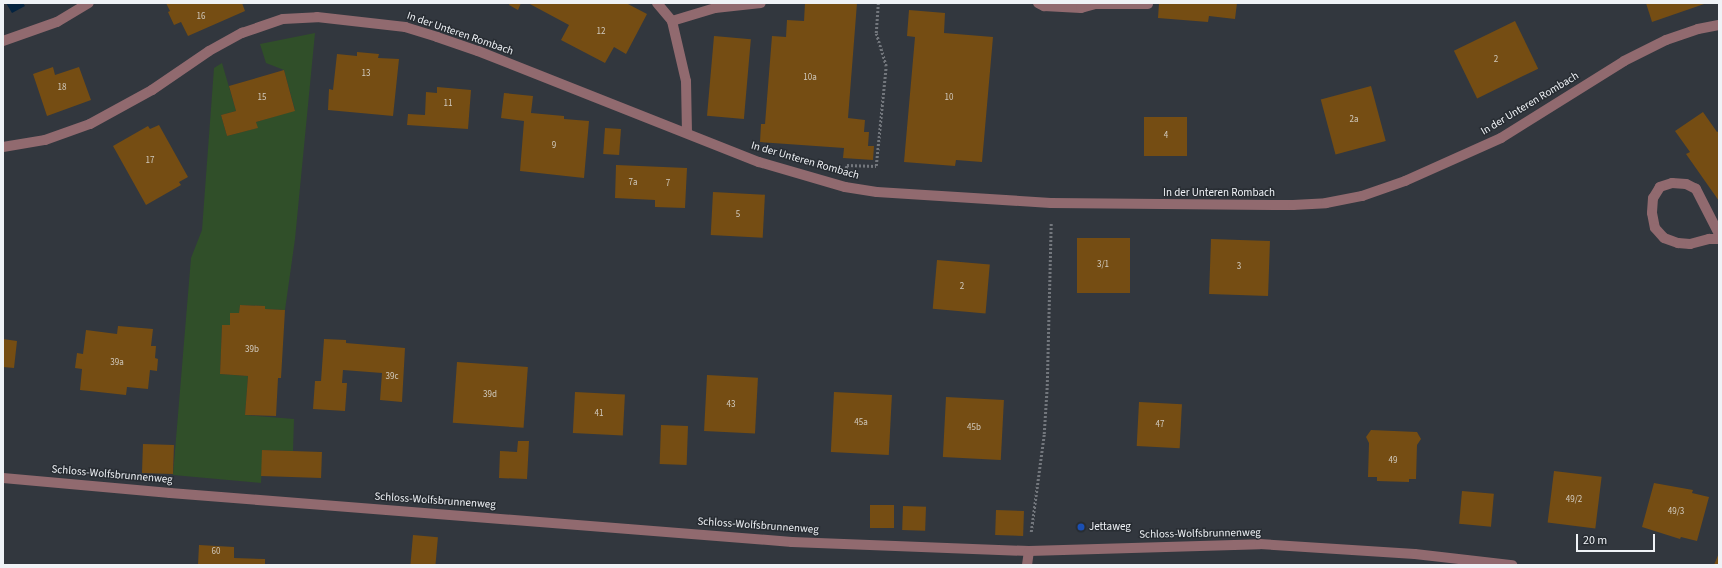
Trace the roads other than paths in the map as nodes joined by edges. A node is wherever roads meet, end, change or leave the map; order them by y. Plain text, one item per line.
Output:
1 (89, 3) edge
2 (658, 3) edge
3 (761, 3) edge
4 (1038, 3) edge
5 (737, 4) edge
6 (1148, 4) dead end
7 (672, 21) junction
8 (1719, 25) edge
9 (3, 41) edge
10 (687, 133) junction
11 (3, 147) edge
12 (1719, 234) edge
13 (1719, 239) edge
14 (3, 478) edge
15 (1029, 552) junction
16 (1028, 565) edge
17 (1512, 565) edge

1 - 9 street
2 - 7 street
3 - 5 street
4 - 6 street
5 - 7 street
7 - 10 street
8 - 10 street, In der Unteren Rombach
10 - 11 street, In der Unteren Rombach
12 - 13 street
14 - 15 street, Schloss-Wolfsbrunnenweg
15 - 16 street
15 - 17 street, Schloss-Wolfsbrunnenweg

